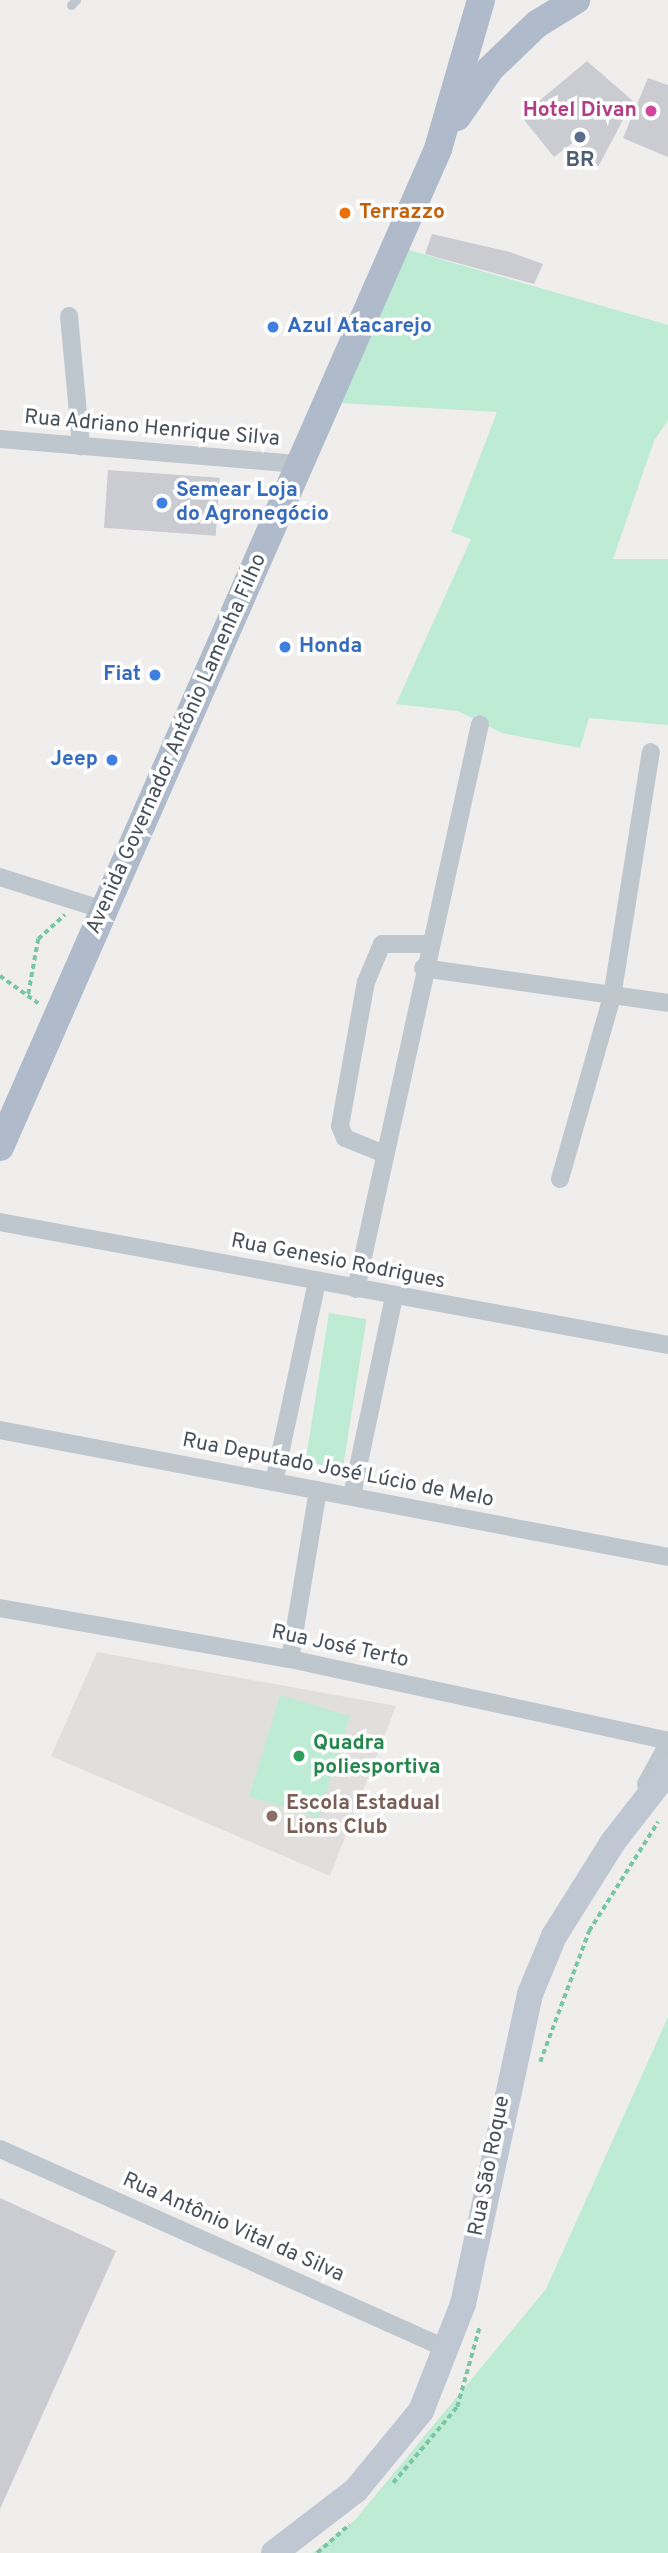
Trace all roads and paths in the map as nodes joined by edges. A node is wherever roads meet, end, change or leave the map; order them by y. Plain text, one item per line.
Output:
1 (481, 0) edge
2 (576, 0) edge
3 (438, 149) junction
4 (69, 316) dead end
5 (0, 439) edge
6 (81, 446) junction
7 (300, 464) junction
8 (480, 724) dead end
9 (651, 752) dead end
10 (0, 877) edge
11 (92, 906) junction
12 (428, 944) junction
13 (422, 968) junction
14 (0, 976) edge
15 (27, 994) junction
16 (612, 997) junction
17 (668, 1003) edge
18 (57, 1018) junction
19 (9, 1107) edge
20 (0, 1147) edge
21 (382, 1153) junction
22 (560, 1179) dead end
23 (0, 1222) edge
24 (317, 1281) junction
25 (356, 1289) junction
26 (394, 1296) junction
27 (668, 1345) edge
28 (0, 1430) edge
29 (274, 1482) junction
30 (318, 1490) junction
31 (352, 1496) junction
32 (668, 1557) edge
33 (0, 1608) edge
34 (290, 1659) junction
35 (668, 1743) edge
36 (668, 1771) edge
37 (613, 1842) junction
38 (0, 2149) edge
39 (448, 2349) junction
40 (274, 2553) edge

1 - 3 main road
2 - 3 main road
3 - 7 main road, Avenida Governador Antônio Lamenha Filho
4 - 6 street
5 - 6 street, Rua Adriano Henrique Silva
6 - 7 street, Rua Adriano Henrique Silva
7 - 11 main road, Avenida Governador Antônio Lamenha Filho
8 - 12 street
9 - 16 street
10 - 11 street
11 - 15 path
11 - 18 main road, Avenida Governador Antônio Lamenha Filho
12 - 13 street
12 - 21 street
13 - 16 street
13 - 21 street
14 - 15 path
15 - 18 path
16 - 17 street
16 - 22 street
18 - 19 main road, Avenida Governador Antônio Lamenha Filho
19 - 20 main road, Avenida Governador Antônio Lamenha Filho
21 - 25 street
23 - 24 street, Rua Genesio Rodrigues
24 - 25 street, Rua Genesio Rodrigues
24 - 29 street
25 - 26 street, Rua Genesio Rodrigues
26 - 27 street, Rua Genesio Rodrigues
26 - 31 street
28 - 29 street, Rua Deputado José Lúcio de Melo
29 - 30 street, Rua Deputado José Lúcio de Melo
30 - 31 street, Rua Deputado José Lúcio de Melo
30 - 34 street
31 - 32 street, Rua Deputado José Lúcio de Melo
33 - 34 street, Rua José Terto
34 - 35 street, Rua José Terto
35 - 37 street, Rua São Roque
36 - 37 main road
37 - 39 main road, Rua São Roque
38 - 39 street, Rua Antônio Vital da Silva
39 - 40 main road, Rua São Roque

